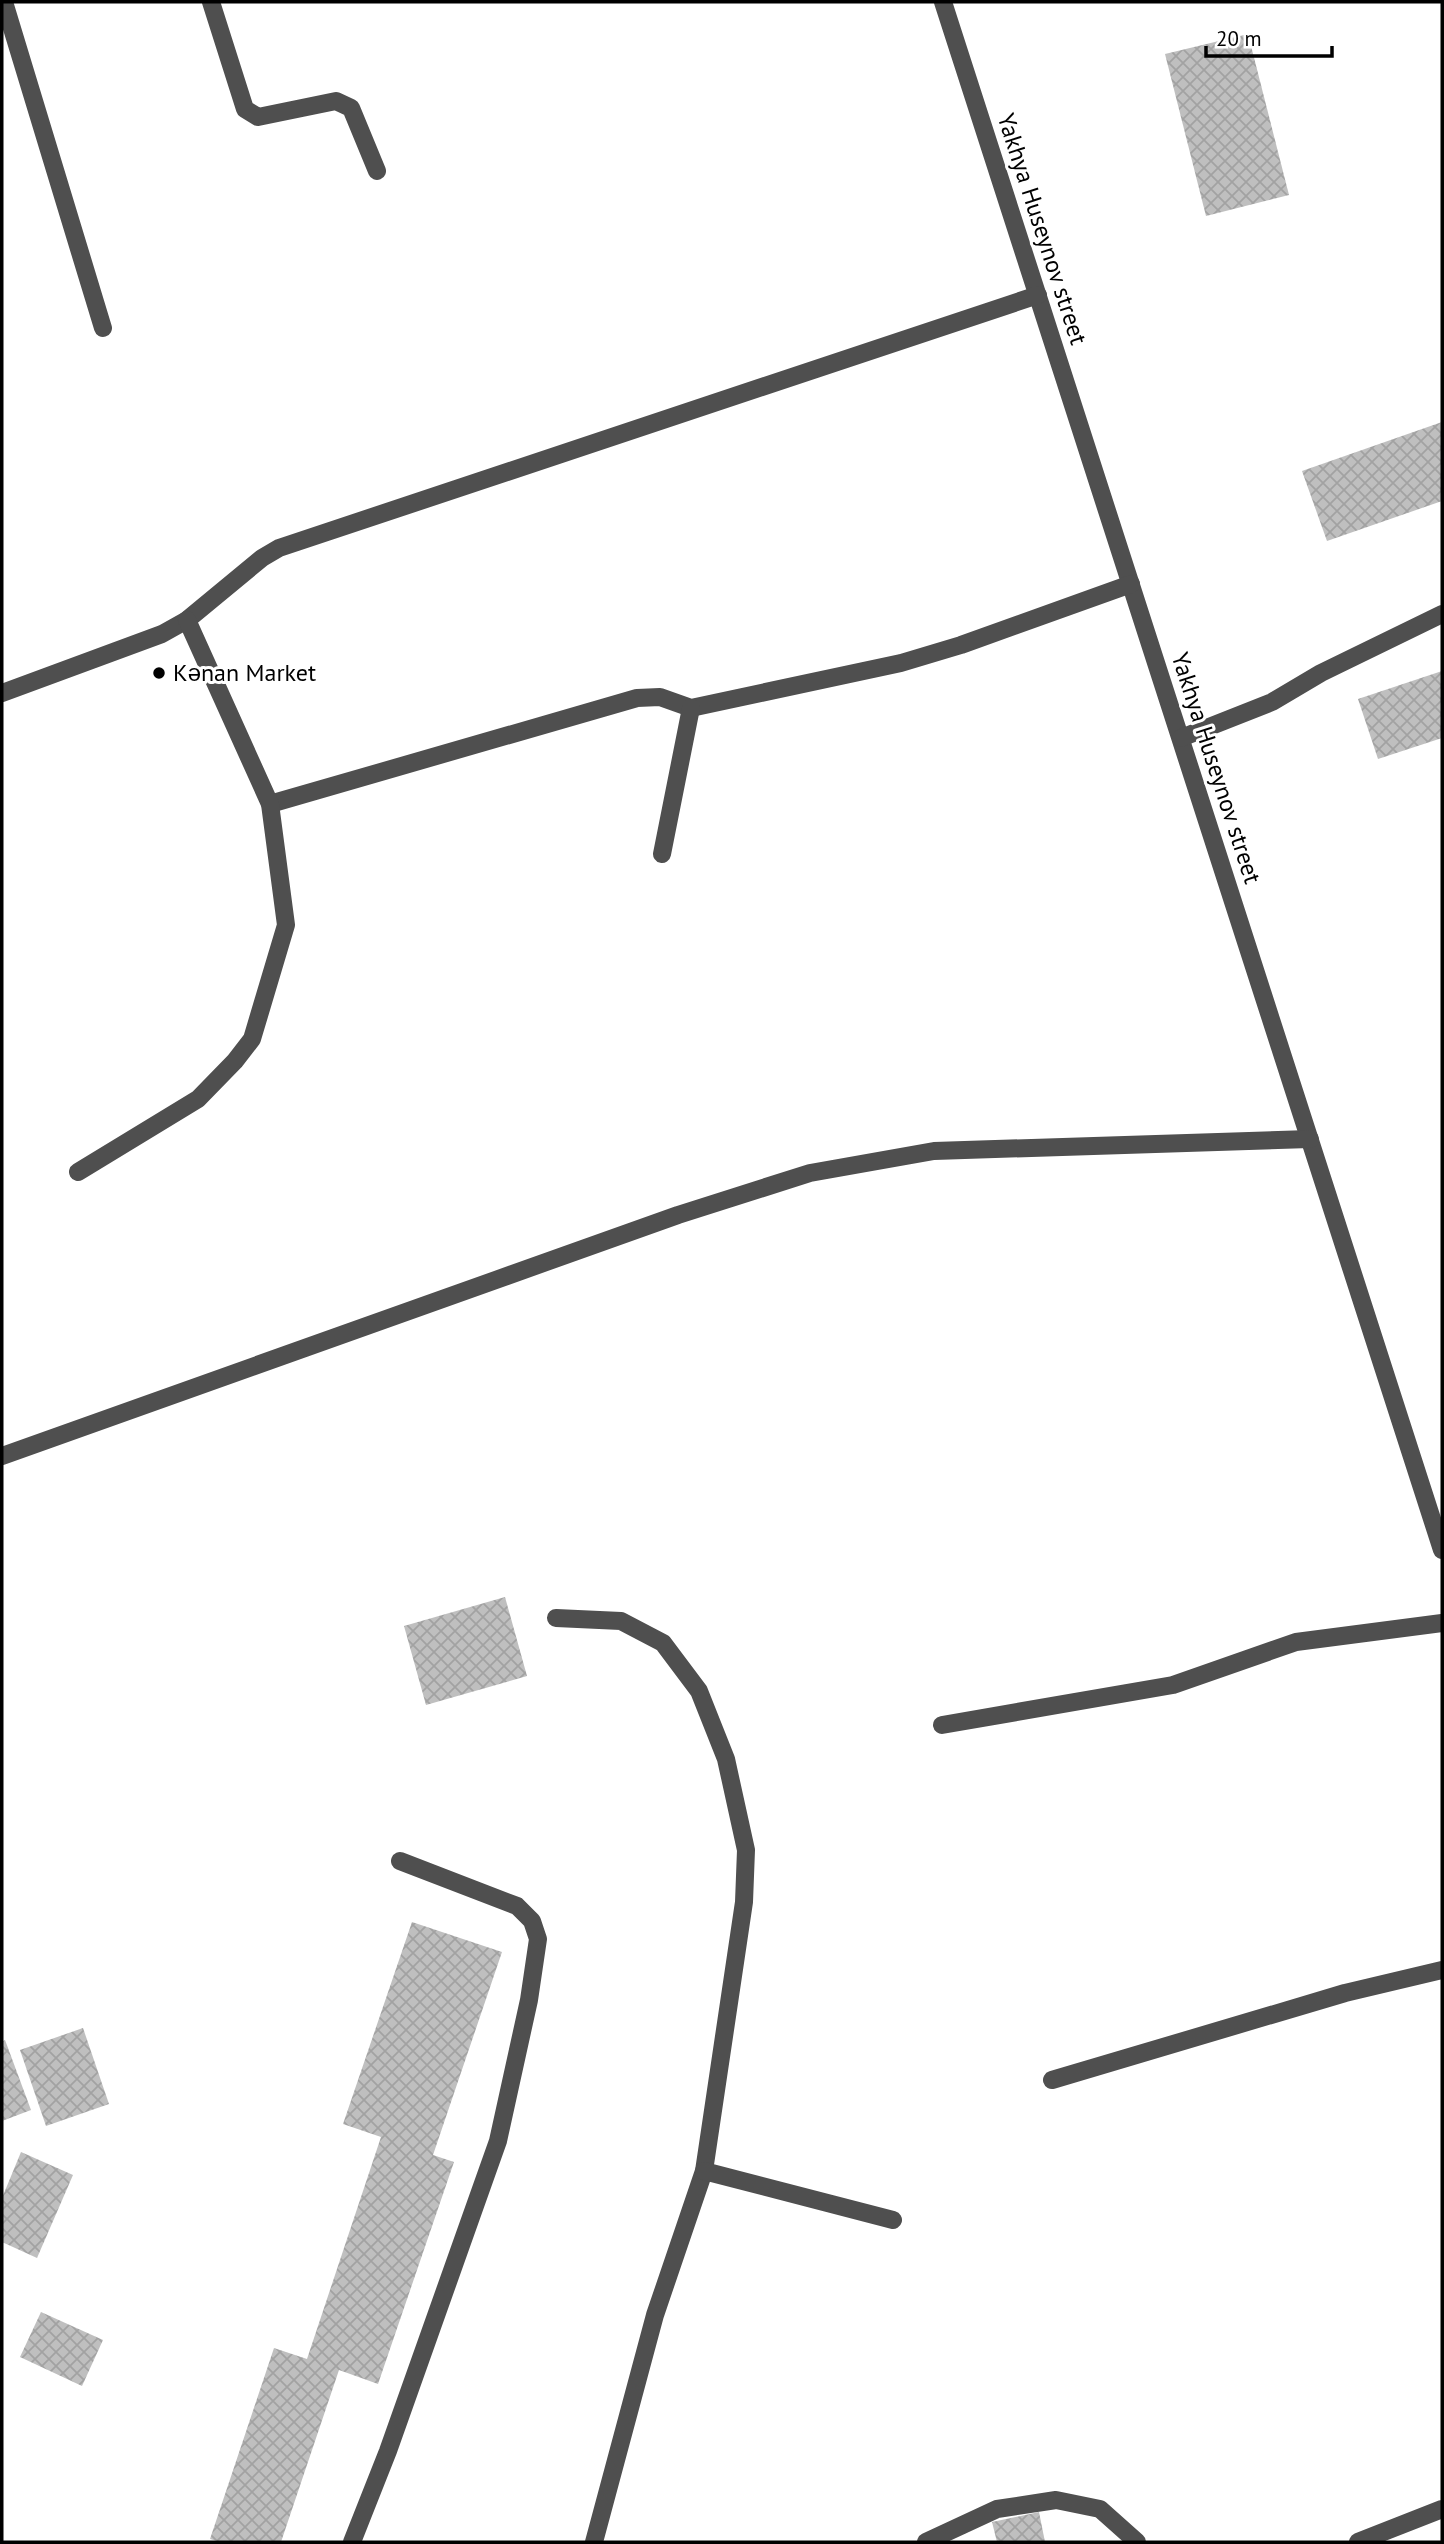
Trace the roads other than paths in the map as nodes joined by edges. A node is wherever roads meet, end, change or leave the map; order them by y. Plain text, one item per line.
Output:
1 (4, 2) edge
2 (211, 2) edge
3 (943, 2) edge
4 (377, 171) dead end
5 (1038, 295) junction
6 (103, 328) dead end
7 (1131, 584) junction
8 (1442, 614) edge
9 (187, 621) junction
10 (2, 693) edge
11 (691, 708) junction
12 (1181, 738) junction
13 (270, 804) junction
14 (662, 854) dead end
15 (1310, 1139) junction
16 (78, 1172) dead end
17 (2, 1456) edge
18 (1442, 1550) edge
19 (556, 1618) dead end
20 (1442, 1623) edge
21 (942, 1725) dead end
22 (400, 1861) dead end
23 (1442, 1970) edge
24 (1052, 2080) dead end
25 (704, 2171) junction
26 (893, 2220) dead end
27 (1442, 2509) edge
28 (352, 2542) edge
29 (594, 2542) edge
30 (926, 2542) edge
31 (1137, 2542) edge
32 (1358, 2542) edge

1 - 6 street
2 - 4 street
3 - 5 street, Yakhya Huseynov street
5 - 7 street, Yakhya Huseynov street
5 - 9 street
7 - 11 street
7 - 12 street, Yakhya Huseynov street
8 - 12 street
9 - 10 street
9 - 13 street
11 - 13 street
11 - 14 street
12 - 15 street, Yakhya Huseynov street
13 - 16 street
15 - 17 street
15 - 18 street, Yakhya Huseynov street
19 - 25 street
20 - 21 street
22 - 28 street
23 - 24 street
25 - 26 street
25 - 29 street
27 - 32 street
30 - 31 street

